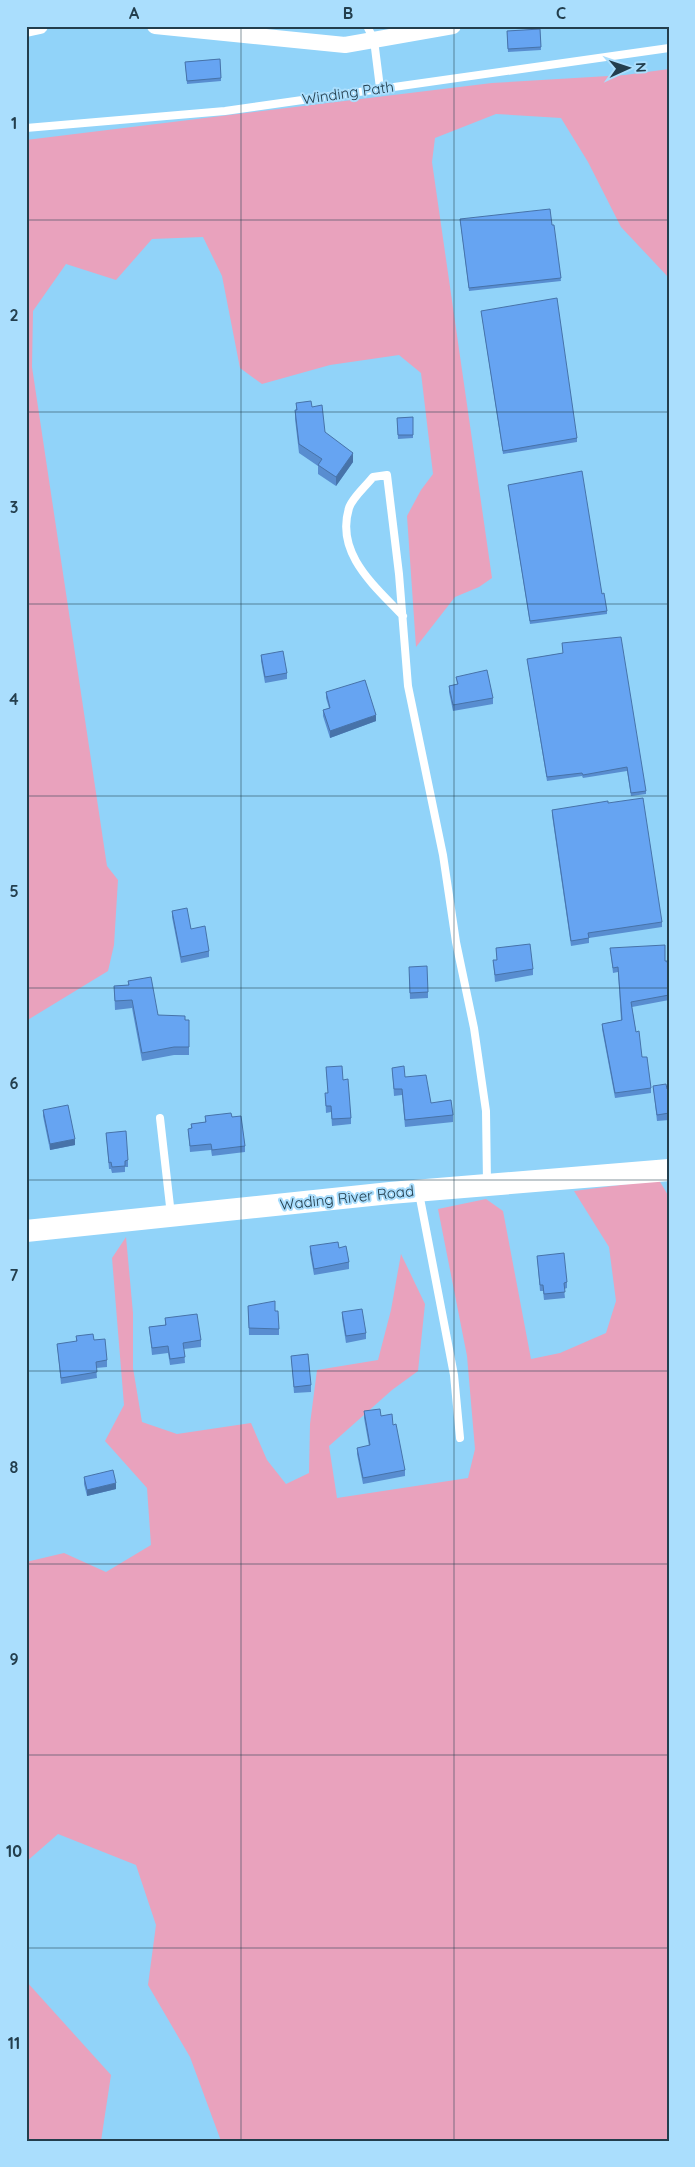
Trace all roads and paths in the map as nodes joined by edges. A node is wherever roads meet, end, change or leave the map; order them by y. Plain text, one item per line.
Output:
1 (40, 26) edge
2 (155, 26) edge
3 (452, 26) edge
4 (26, 30) edge
5 (371, 33) edge
6 (669, 48) edge
7 (380, 88) junction
8 (26, 128) edge
9 (403, 616) junction
10 (160, 1118) dead end
11 (669, 1170) edge
12 (487, 1186) junction
13 (419, 1191) junction
14 (171, 1216) junction
15 (26, 1231) edge
16 (460, 1438) dead end

1 - 4 street
2 - 5 street
3 - 5 street
5 - 7 lane
6 - 7 lane, Winding Path
7 - 8 lane, Winding Path
9 - 9 lane
9 - 12 lane
10 - 14 lane
11 - 12 main road, Wading River Road
12 - 13 main road, Wading River Road
13 - 14 main road, Wading River Road
13 - 16 lane
14 - 15 main road, Wading River Road

